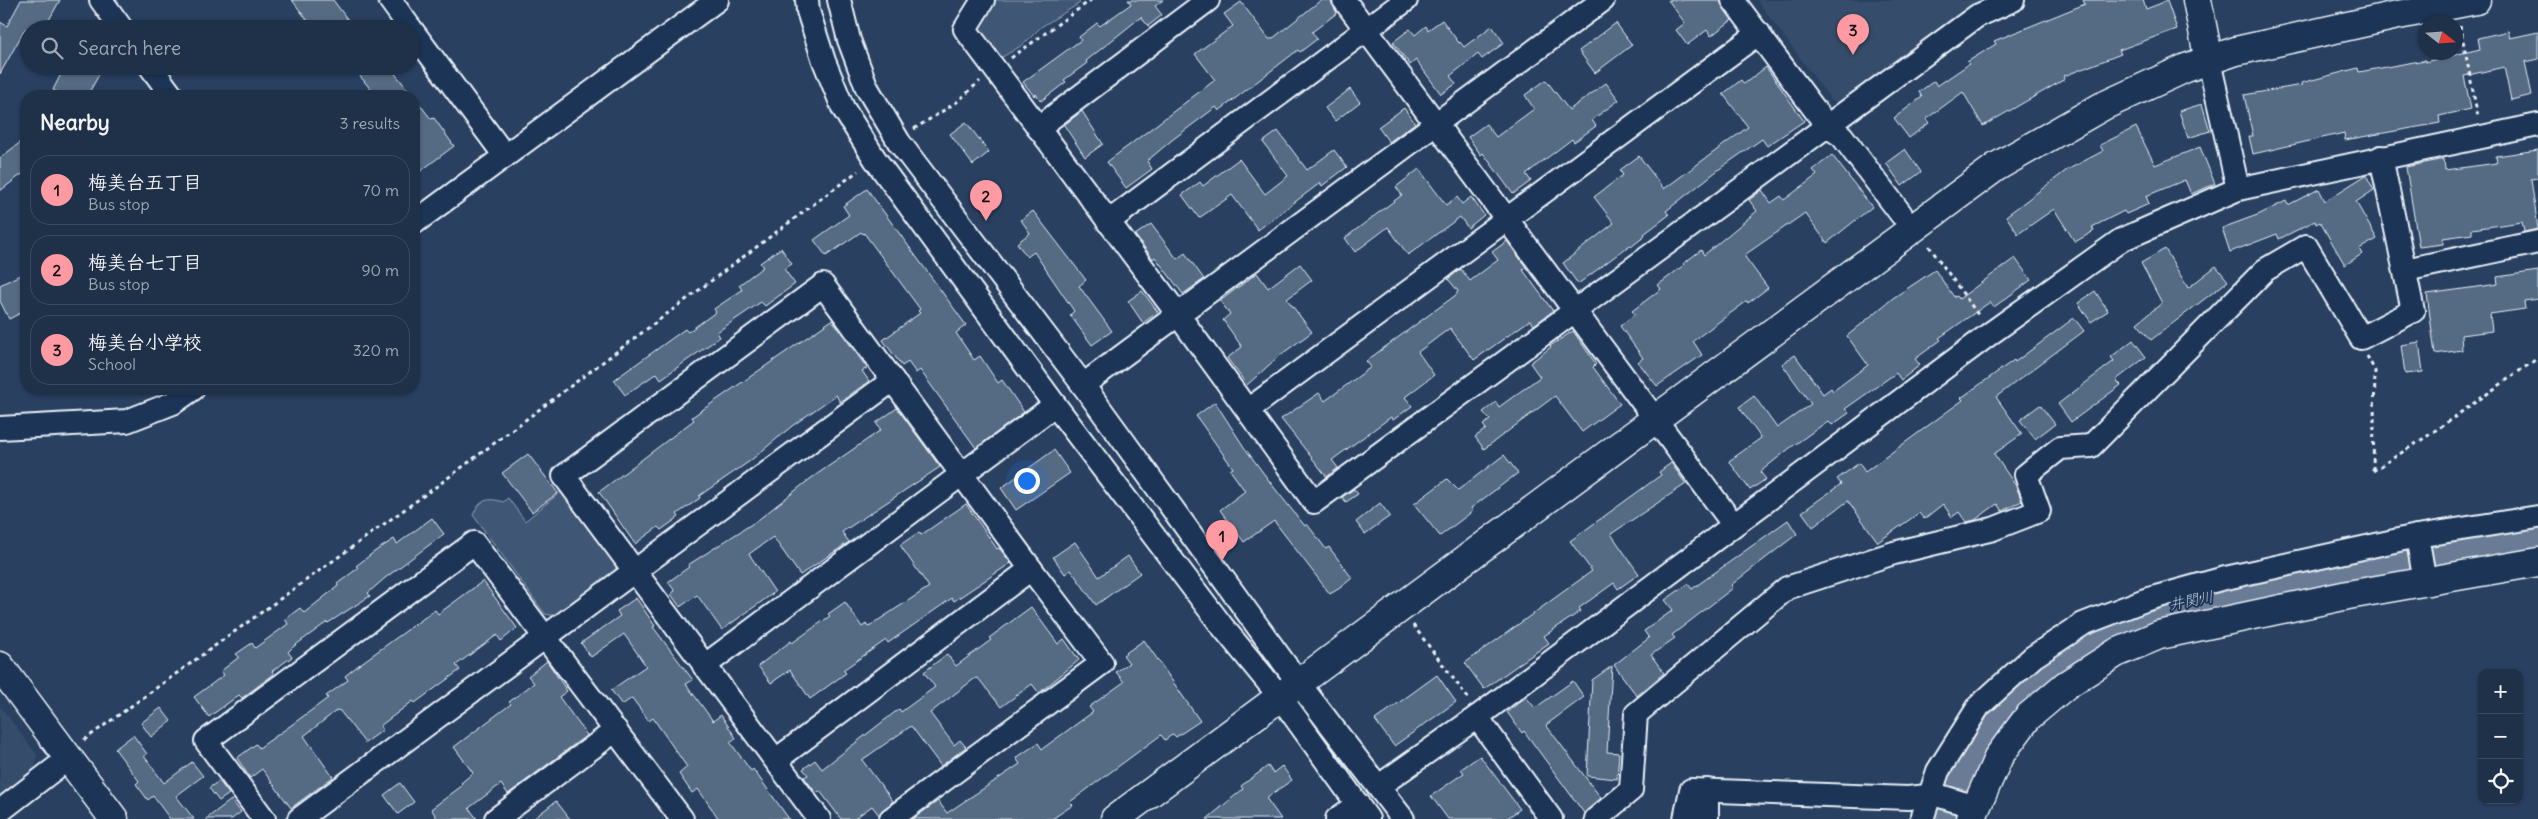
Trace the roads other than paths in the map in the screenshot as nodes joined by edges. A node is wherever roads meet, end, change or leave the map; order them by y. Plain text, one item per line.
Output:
1 (101, 0) edge
2 (390, 0) edge
3 (807, 0) edge
4 (839, 0) edge
5 (983, 0) edge
6 (1208, 0) edge
7 (1344, 0) edge
8 (1406, 0) edge
9 (1603, 0) edge
10 (1733, 0) edge
11 (2013, 0) edge
12 (2197, 0) edge
13 (2476, 0) edge
14 (708, 2) edge
15 (115, 20) edge
16 (404, 20) edge
17 (1366, 30) junction
18 (1759, 33) junction
19 (420, 41) edge
20 (2209, 61) junction
21 (157, 75) edge
22 (168, 90) edge
23 (1436, 125) junction
24 (2538, 125) edge
25 (1827, 126) junction
26 (1038, 128) junction
27 (505, 156) junction
28 (2381, 157) junction
29 (2238, 188) junction
30 (1901, 214) dead end
31 (420, 219) edge
32 (1506, 219) junction
33 (1108, 222) junction
34 (2538, 242) edge
35 (2405, 270) junction
36 (1575, 313) junction
37 (1179, 316) junction
38 (893, 380) junction
39 (1084, 385) junction
40 (184, 395) edge
41 (1055, 405) junction
42 (1248, 410) junction
43 (1654, 418) junction
44 (0, 428) edge
45 (963, 474) junction
46 (2538, 517) edge
47 (1733, 524) junction
48 (2421, 556) junction
49 (2538, 562) edge
50 (1031, 569) junction
51 (634, 570) junction
52 (546, 636) junction
53 (0, 666) edge
54 (704, 666) junction
55 (1290, 691) junction
56 (1477, 717) junction
57 (616, 730) junction
58 (70, 757) junction
59 (776, 760) junction
60 (1378, 786) junction
61 (1707, 790) junction
62 (1954, 803) edge
63 (0, 811) edge
64 (1363, 812) edge
65 (114, 819) edge
66 (264, 819) edge
67 (299, 819) edge
68 (496, 819) edge
69 (682, 819) edge
70 (819, 819) edge
71 (891, 819) edge
72 (1116, 819) edge
73 (1337, 819) edge
74 (1403, 819) edge
75 (1551, 819) edge
76 (1596, 819) edge
77 (1685, 819) edge
78 (1707, 819) edge
79 (1922, 819) edge

1 - 15 street
2 - 16 street
3 - 41 street
4 - 39 street
5 - 26 street
6 - 26 street
7 - 17 street
8 - 17 street
9 - 23 street
10 - 18 street
11 - 25 street
12 - 20 street
13 - 20 street
14 - 27 street
17 - 23 street
17 - 33 street
18 - 25 street
18 - 32 street
19 - 27 street
20 - 29 street
20 - 43 street
21 - 22 street
23 - 32 street
23 - 37 street
24 - 28 street
25 - 30 street
25 - 36 street
26 - 33 street
27 - 31 street
28 - 29 street
28 - 35 street
29 - 47 street
32 - 36 street
32 - 42 street
33 - 37 street
34 - 35 street
35 - 76 street
36 - 42 street
36 - 43 street
37 - 39 street
37 - 42 street
38 - 45 street
38 - 51 street
38 - 51 street
39 - 55 street
40 - 44 street
41 - 45 street
41 - 55 street
43 - 47 street
43 - 55 street
45 - 50 street
45 - 54 street
46 - 48 street
47 - 56 street
48 - 49 street
48 - 62 street
48 - 62 street
50 - 59 street
50 - 71 street
51 - 52 street
51 - 54 street
52 - 57 street
52 - 66 street
52 - 67 street
53 - 58 street
54 - 59 street
55 - 60 street
55 - 64 street
55 - 72 street
56 - 60 street
56 - 75 street
57 - 68 street
57 - 69 street
58 - 63 street
58 - 65 street
59 - 70 street
60 - 74 street
61 - 62 street
61 - 77 street
61 - 78 street
62 - 79 street
64 - 73 street

